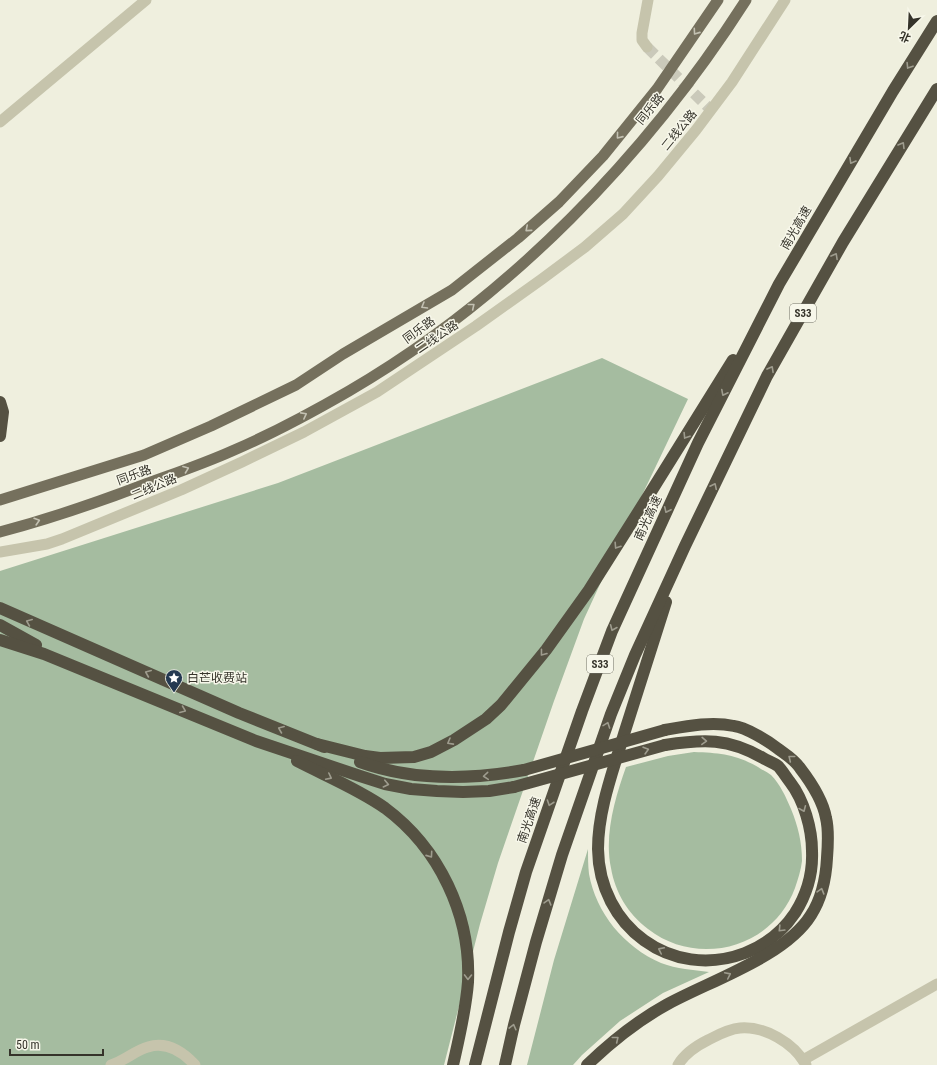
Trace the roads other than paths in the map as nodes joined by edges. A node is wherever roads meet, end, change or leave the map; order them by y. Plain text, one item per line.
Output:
1 (146, 0) edge
2 (648, 0) edge
3 (718, 0) edge
4 (746, 0) edge
5 (785, 0) edge
6 (937, 21) edge
7 (647, 47) tunnel mouth
8 (937, 89) edge
9 (0, 122) edge
10 (779, 284) junction
11 (0, 402) edge
12 (0, 436) edge
13 (0, 500) edge
14 (0, 532) edge
15 (685, 546) junction
16 (0, 552) edge
17 (0, 608) edge
18 (0, 625) edge
19 (0, 640) edge
20 (82, 669) junction
21 (256, 740) junction
22 (317, 744) junction
23 (937, 984) edge
24 (804, 1062) edge
25 (111, 1065) edge
26 (195, 1065) edge
27 (453, 1065) edge
28 (475, 1065) edge
29 (505, 1065) edge
30 (587, 1065) edge
31 (678, 1065) edge

1 - 9 street
2 - 7 street
3 -> 13 main road, 同乐路
14 -> 4 main road, 同乐路
5 - 16 street, 二线公路
6 -> 10 highway, 南光高速 / S33
15 -> 8 highway, S33
10 -> 22 highway
10 -> 28 highway, 南光高速 / S33
11 - 12 highway
21 -> 15 highway, bridge
29 -> 15 highway, S33
22 -> 17 highway
18 - 20 highway
19 - 20 highway
20 -> 21 highway
21 -> 27 highway
30 -> 22 highway, bridge
23 - 24 street
24 - 31 street
25 - 26 street

